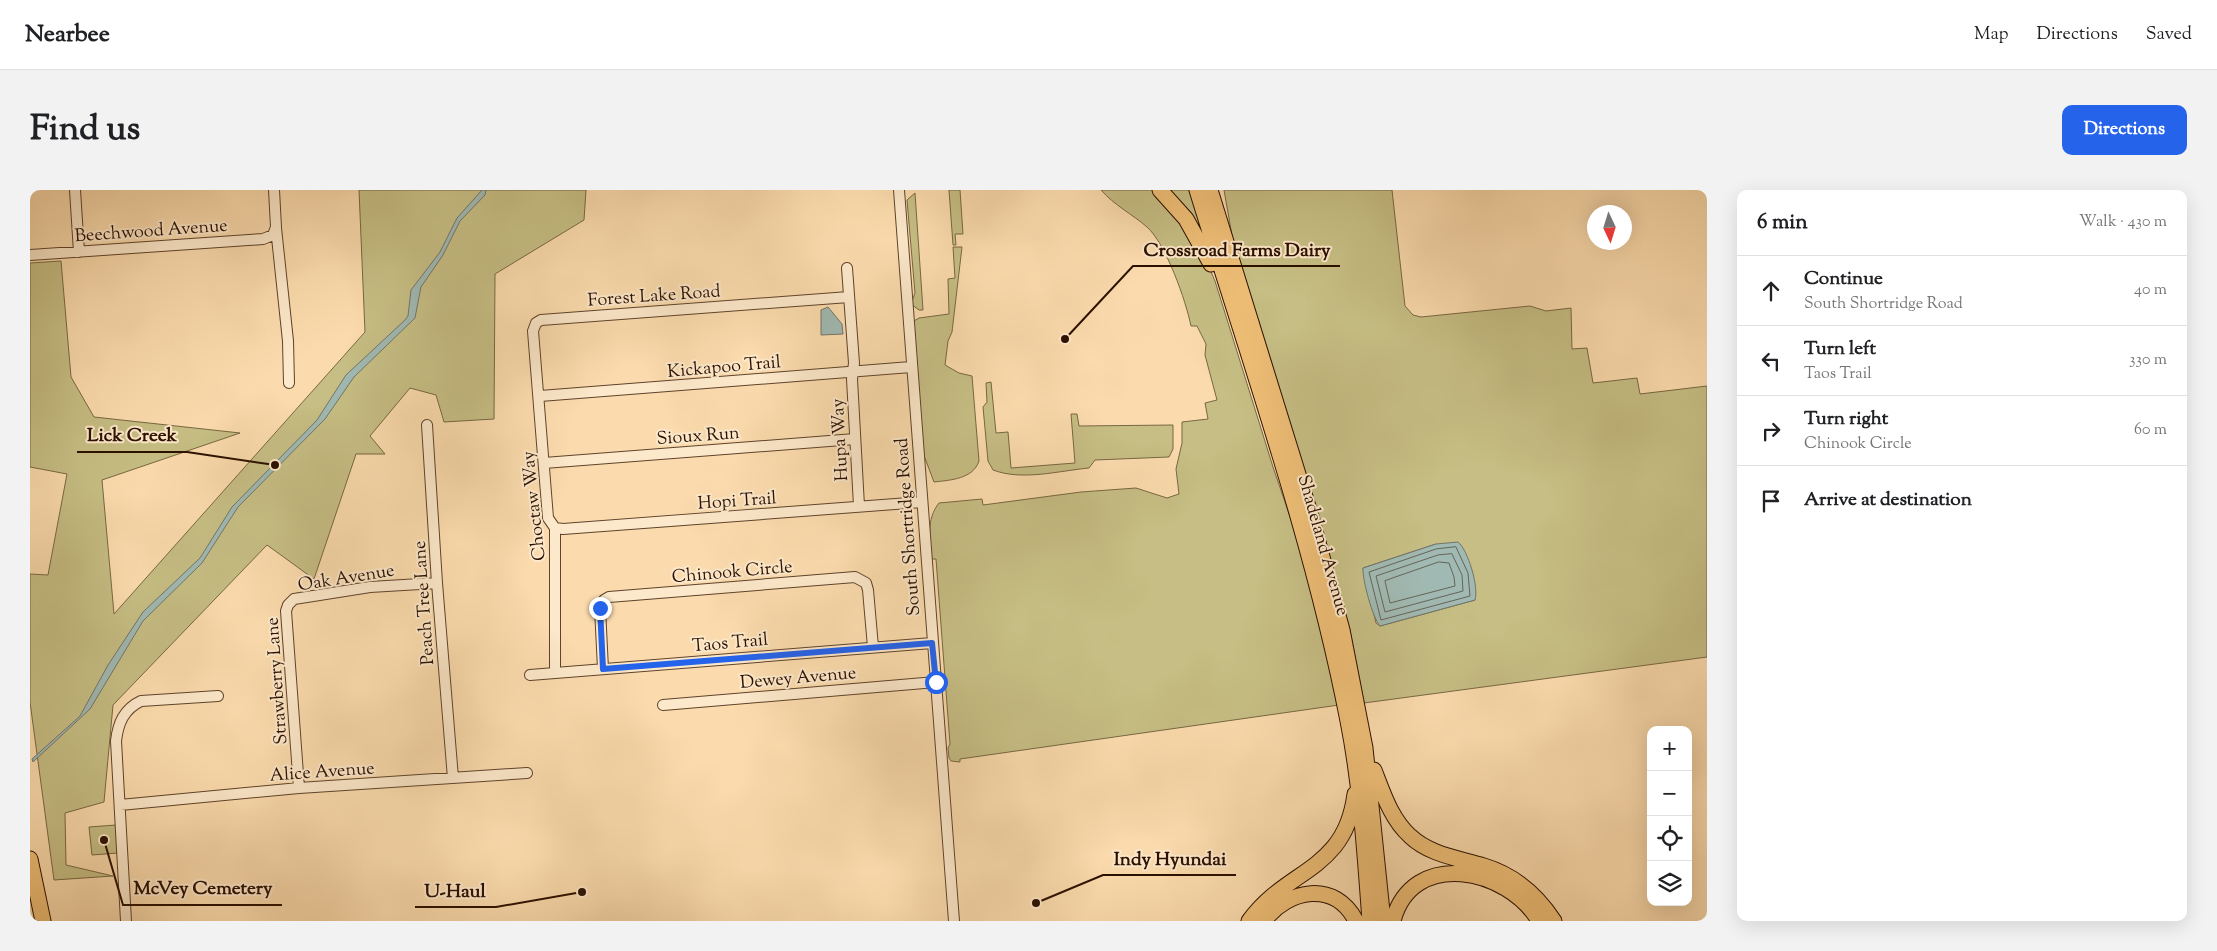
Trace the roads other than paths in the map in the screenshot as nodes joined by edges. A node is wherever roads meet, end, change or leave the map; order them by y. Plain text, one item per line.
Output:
1 (75, 190) edge
2 (274, 190) edge
3 (900, 190) edge
4 (1160, 190) edge
5 (1197, 190) edge
6 (1210, 190) edge
7 (1220, 190) edge
8 (1221, 225) junction
9 (275, 231) junction
10 (79, 252) junction
11 (30, 256) edge
12 (847, 268) dead end
13 (849, 297) junction
14 (1235, 314) junction
15 (911, 367) junction
16 (853, 372) junction
17 (289, 384) dead end
18 (540, 396) junction
19 (427, 425) dead end
20 (855, 439) junction
21 (544, 463) junction
22 (922, 502) junction
23 (859, 506) junction
24 (555, 528) junction
25 (437, 583) junction
26 (290, 603) joint
27 (932, 643) junction
28 (873, 647) junction
29 (603, 669) junction
30 (555, 672) junction
31 (530, 674) dead end
32 (936, 682) junction
33 (218, 696) dead end
34 (662, 705) dead end
35 (1365, 748) junction
36 (1356, 772) junction
37 (527, 773) dead end
38 (453, 778) junction
39 (299, 788) junction
40 (120, 805) junction
41 (30, 859) edge
42 (43, 921) edge
43 (126, 921) edge
44 (954, 921) edge
45 (1249, 921) edge
46 (1264, 921) edge
47 (1356, 921) edge
48 (1370, 921) edge
49 (1383, 921) edge
50 (1393, 921) edge
51 (1539, 921) edge
52 (1554, 921) edge

1 - 10 street
2 - 9 street
3 - 15 street, South Shortridge Road
4 - 14 highway
5 - 14 highway, Shadeland Avenue
6 - 8 highway, Shadeland Avenue
7 - 8 highway
8 - 35 highway, Shadeland Avenue
9 - 10 street, Beechwood Avenue
9 - 17 street
10 - 11 street, Beechwood Avenue
12 - 13 street
13 - 16 street
13 - 18 street, Forest Lake Road
14 - 36 highway, Shadeland Avenue
15 - 16 street, Kickapoo Trail
15 - 22 street, South Shortridge Road
16 - 18 street, Kickapoo Trail
16 - 20 street, Hupa Way
18 - 21 street, Choctaw Way
19 - 25 street, Peach Tree Lane
20 - 21 street, Sioux Run
20 - 23 street, Hupa Way
21 - 24 street, Choctaw Way
22 - 23 street, Hopi Trail
22 - 27 street, South Shortridge Road
23 - 24 street, Hopi Trail
24 - 30 street, Choctaw Way
25 - 26 street, Oak Avenue
25 - 38 street, Peach Tree Lane
26 - 39 street, Strawberry Lane
27 - 28 street, Taos Trail
27 - 32 street, South Shortridge Road
28 - 29 street, Taos Trail
28 - 29 street, Chinook Circle
29 - 30 street, Taos Trail
30 - 31 street, Taos Trail
32 - 34 street, Dewey Avenue
32 - 44 street, South Shortridge Road
33 - 40 street
35 - 49 highway, Shadeland Avenue
35 - 52 highway
36 - 45 highway
36 - 48 highway, Shadeland Avenue
37 - 38 street, Alice Avenue
38 - 39 street, Alice Avenue
39 - 40 street, Alice Avenue
40 - 43 street
41 - 42 highway
46 - 47 highway
50 - 51 highway

